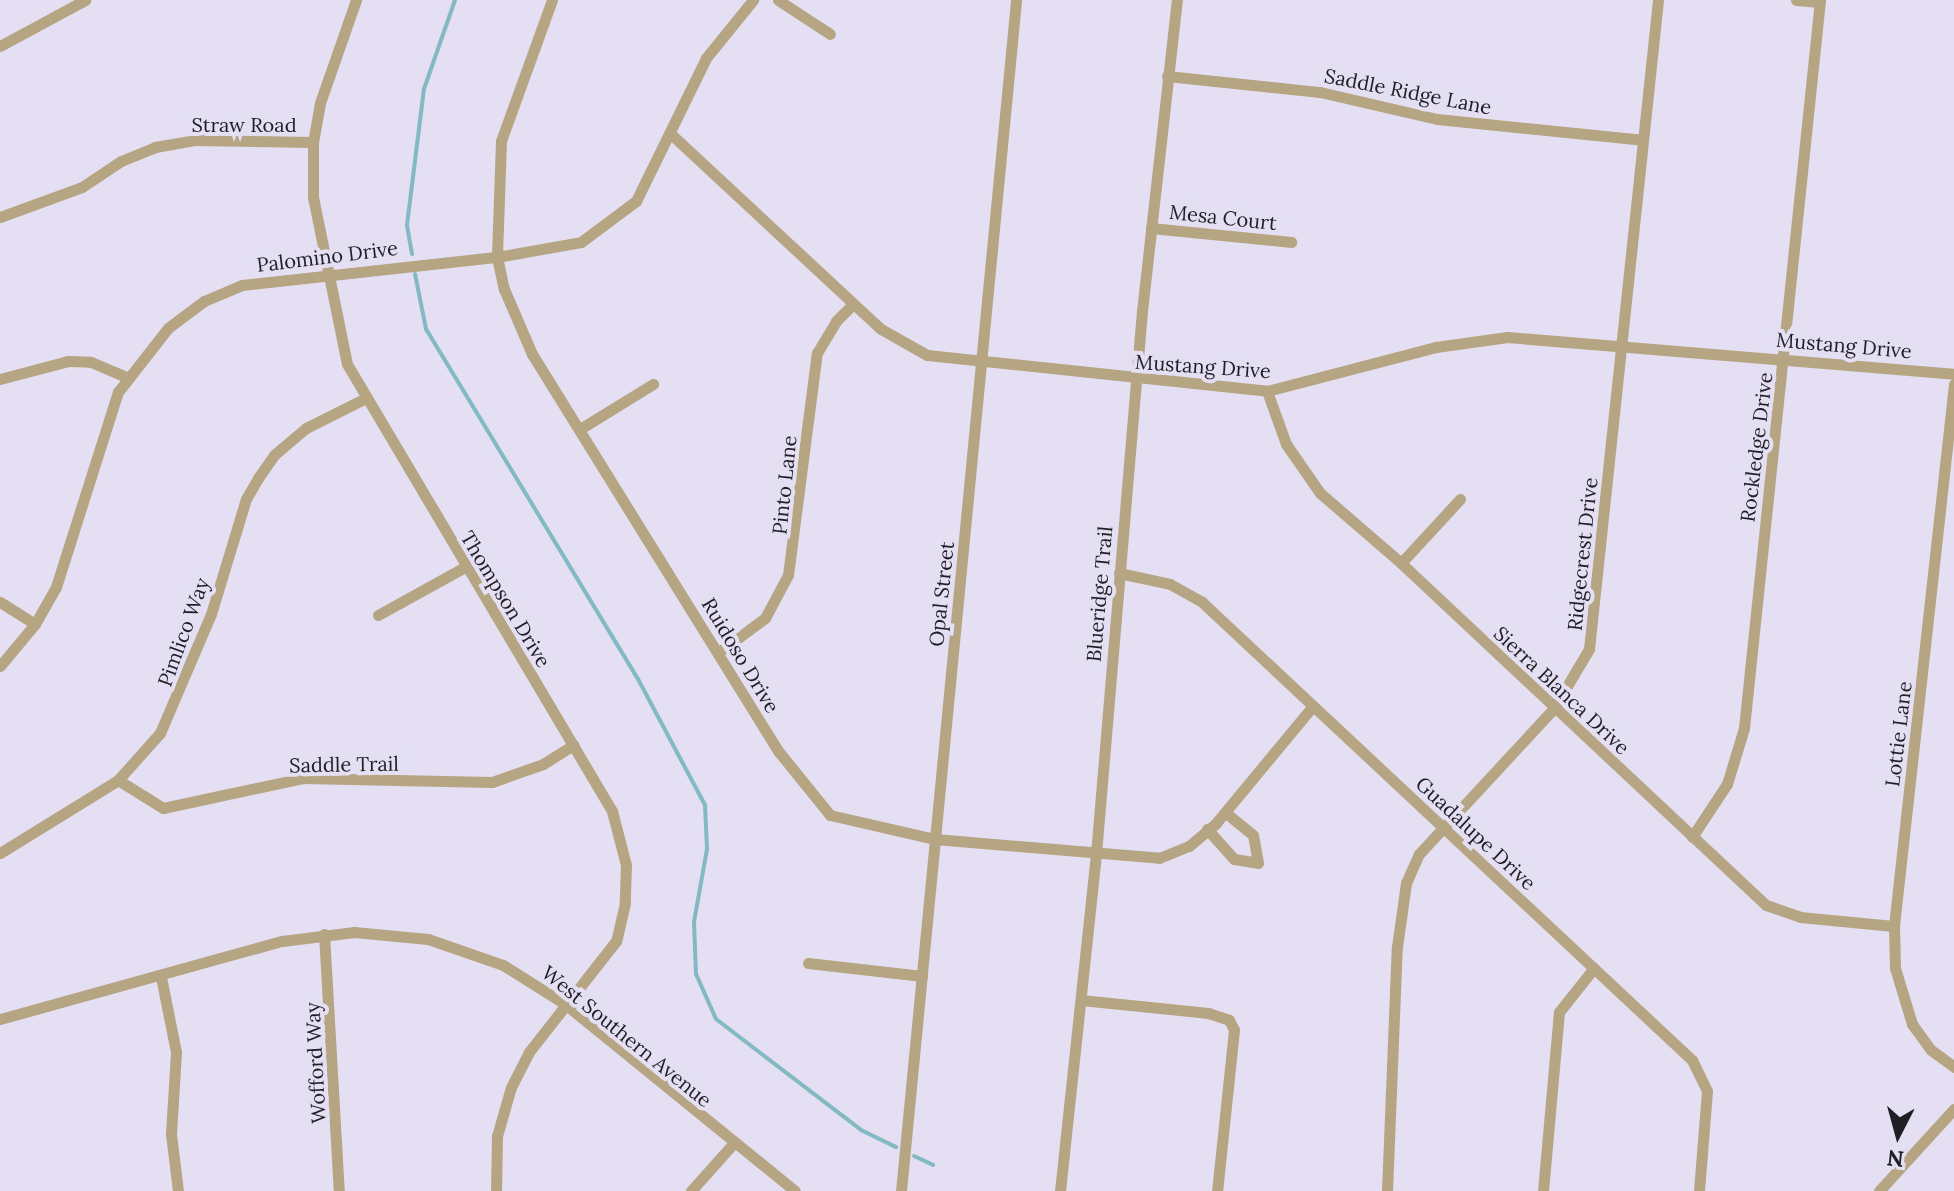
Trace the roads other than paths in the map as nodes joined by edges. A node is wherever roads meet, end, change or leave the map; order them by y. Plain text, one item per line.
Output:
1 (85, 0) edge
2 (356, 0) edge
3 (552, 0) edge
4 (753, 0) edge
5 (778, 0) edge
6 (1016, 0) edge
7 (1177, 0) edge
8 (1658, 0) edge
9 (1796, 0) edge
10 (1820, 1) edge
11 (830, 34) dead end
12 (0, 46) edge
13 (1167, 76) junction
14 (672, 135) junction
15 (1642, 140) junction
16 (313, 142) junction
17 (0, 217) edge
18 (1151, 228) junction
19 (1291, 242) dead end
20 (497, 257) junction
21 (328, 273) junction
22 (853, 304) junction
23 (1620, 344) junction
24 (1785, 357) junction
25 (981, 361) junction
26 (1954, 374) edge
27 (126, 377) junction
28 (0, 379) edge
29 (1136, 380) junction
30 (653, 384) dead end
31 (1954, 384) edge
32 (1267, 391) junction
33 (364, 399) junction
34 (580, 429) junction
35 (1460, 499) dead end
36 (1940, 532) junction
37 (1954, 533) edge
38 (1401, 563) junction
39 (465, 567) junction
40 (1119, 573) junction
41 (0, 602) edge
42 (378, 615) dead end
43 (35, 624) junction
44 (719, 652) junction
45 (0, 666) edge
46 (1312, 707) junction
47 (1554, 708) junction
48 (574, 745) junction
49 (118, 780) junction
50 (1225, 812) junction
51 (1444, 827) junction
52 (1207, 829) junction
53 (1692, 837) junction
54 (935, 839) junction
55 (0, 853) edge
56 (1096, 854) junction
57 (1894, 926) junction
58 (324, 934) junction
59 (808, 963) dead end
60 (1594, 968) junction
61 (922, 976) junction
62 (161, 977) junction
63 (1081, 1000) junction
64 (565, 1004) junction
65 (0, 1019) edge
66 (1954, 1067) edge
67 (1954, 1109) edge
68 (732, 1145) junction
69 (178, 1191) edge
70 (339, 1191) edge
71 (496, 1191) edge
72 (691, 1191) edge
73 (795, 1191) edge
74 (901, 1191) edge
75 (1060, 1191) edge
76 (1217, 1191) edge
77 (1387, 1191) edge
78 (1543, 1191) edge
79 (1699, 1191) edge
80 (1879, 1191) edge

1 - 12 street
2 - 16 street, Thompson Drive
3 - 20 street, Ruidoso Drive
4 - 14 street, Palomino Drive
5 - 11 street
6 - 25 street, Opal Street
7 - 13 street, Blueridge Trail
8 - 15 street, Ridgecrest Drive
9 - 10 street
10 - 24 street, Rockledge Drive
13 - 15 street, Saddle Ridge Lane
13 - 18 street, Blueridge Trail
14 - 20 street, Palomino Drive
14 - 22 street, Mustang Drive
15 - 23 street, Ridgecrest Drive
16 - 17 street, Straw Road
16 - 21 street, Thompson Drive
18 - 19 street, Mesa Court
18 - 29 street, Blueridge Trail
20 - 21 street, Palomino Drive
20 - 34 street, Ruidoso Drive
21 - 27 street, Palomino Drive
21 - 33 street, Thompson Drive
22 - 25 street, Mustang Drive
22 - 44 street, Pinto Lane
23 - 24 street, Mustang Drive
23 - 32 street, Mustang Drive
23 - 47 street, Ridgecrest Drive
24 - 26 street, Mustang Drive
24 - 53 street, Rockledge Drive
25 - 29 street, Mustang Drive
25 - 54 street, Opal Street
27 - 28 street
27 - 43 street, Palomino Drive
29 - 32 street, Mustang Drive
29 - 40 street, Blueridge Trail
30 - 34 street
31 - 36 street, Lottie Lane
32 - 38 street, Sierra Blanca Drive
33 - 39 street, Thompson Drive
33 - 49 street, Pimlico Way
34 - 44 street, Ruidoso Drive
35 - 38 street
36 - 37 street
36 - 57 street, Lottie Lane
38 - 47 street, Sierra Blanca Drive
39 - 42 street
39 - 48 street, Thompson Drive
40 - 46 street, Guadalupe Drive
40 - 56 street, Blueridge Trail
41 - 43 street
43 - 45 street, Palomino Drive
44 - 54 street, Ruidoso Drive
46 - 50 street, Ruidoso Drive
46 - 51 street, Guadalupe Drive
47 - 51 street, Ridgecrest Drive
47 - 53 street, Sierra Blanca Drive
48 - 49 street, Saddle Trail
48 - 64 street, Thompson Drive
49 - 55 street, Pimlico Way
50 - 52 street, Ruidoso Drive
50 - 52 street
51 - 60 street, Guadalupe Drive
51 - 77 street, Ridgecrest Drive
52 - 56 street, Ruidoso Drive
53 - 57 street, Sierra Blanca Drive
54 - 56 street, Ruidoso Drive
54 - 61 street, Opal Street
56 - 63 street, Blueridge Trail
57 - 66 street, Lottie Lane
58 - 62 street, West Southern Avenue
58 - 64 street, West Southern Avenue
58 - 70 street, Wofford Way
59 - 61 street
60 - 78 street
60 - 79 street, Guadalupe Drive
61 - 74 street, Opal Street
62 - 65 street, West Southern Avenue
62 - 69 street
63 - 75 street, Blueridge Trail
63 - 76 street
64 - 68 street, West Southern Avenue
64 - 71 street, Thompson Drive
67 - 80 street
68 - 72 street
68 - 73 street, West Southern Avenue

